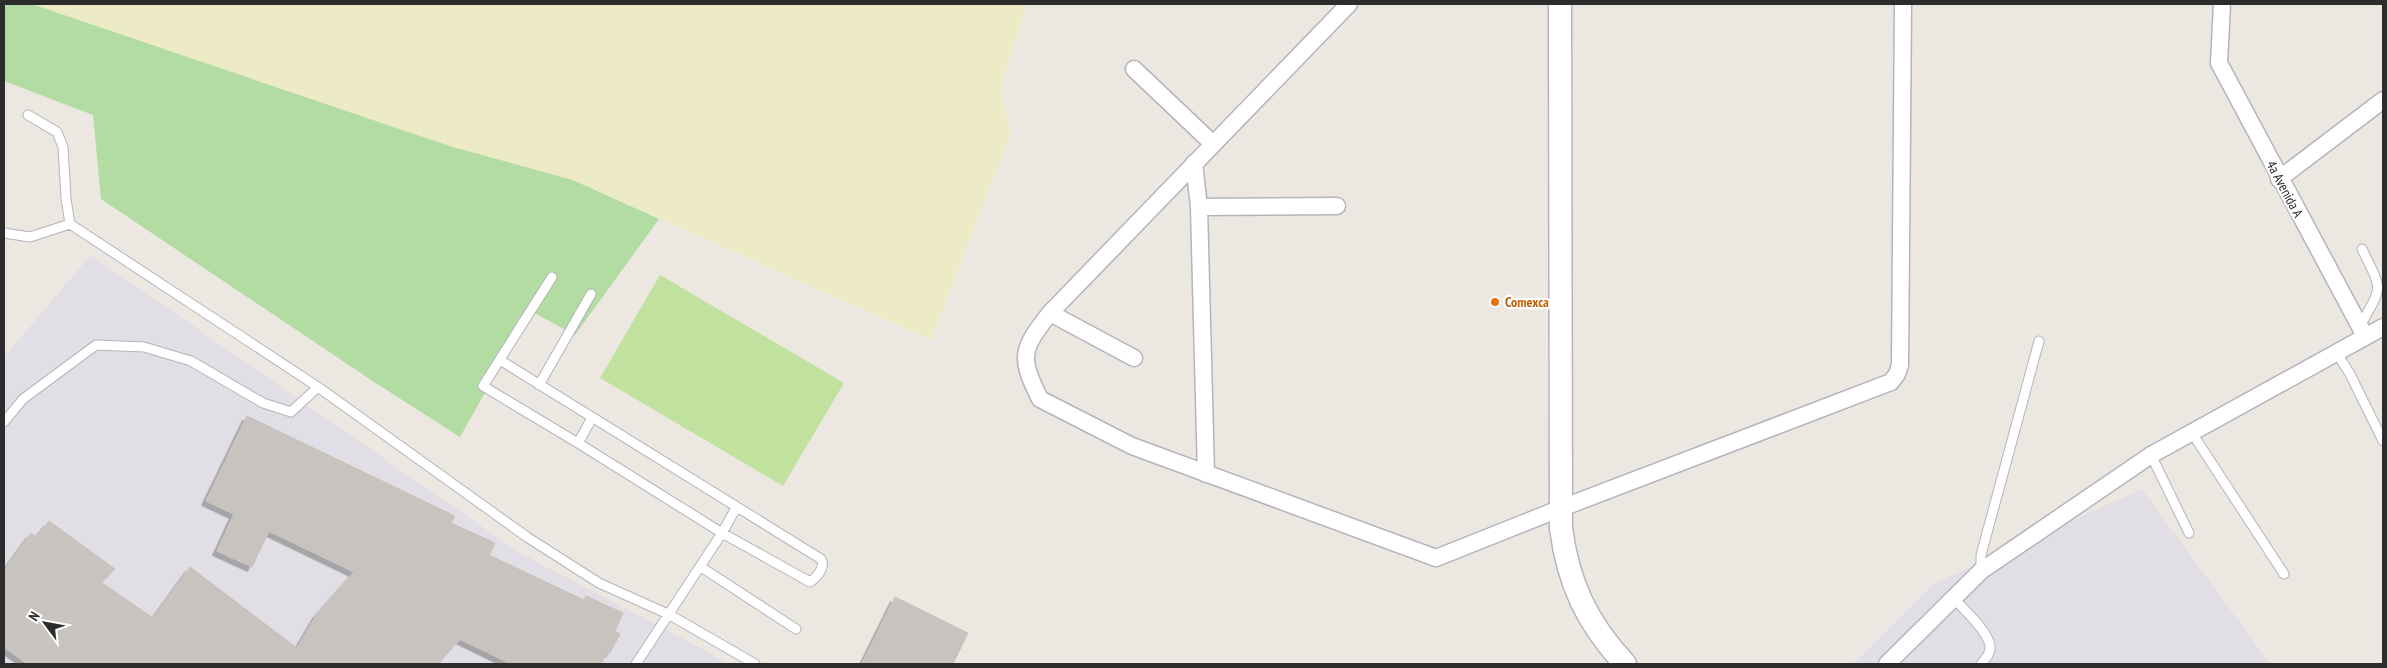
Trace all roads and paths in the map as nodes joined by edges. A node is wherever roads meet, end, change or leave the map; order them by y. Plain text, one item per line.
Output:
1 (1349, 4) edge
2 (1560, 4) edge
3 (1903, 4) edge
4 (2222, 4) edge
5 (1134, 69) dead end
6 (2383, 100) edge
7 (28, 115) dead end
8 (1213, 144) junction
9 (1194, 163) junction
10 (2280, 179) junction
11 (1336, 206) dead end
12 (1199, 207) junction
13 (70, 224) junction
14 (4, 232) edge
15 (2362, 249) dead end
16 (552, 277) dead end
17 (591, 294) dead end
18 (1050, 313) junction
19 (2383, 327) edge
20 (2362, 331) junction
21 (2039, 341) dead end
22 (2336, 352) junction
23 (1134, 358) dead end
24 (500, 360) junction
25 (539, 385) junction
26 (318, 388) junction
27 (592, 418) junction
28 (4, 422) edge
29 (2192, 433) junction
30 (2383, 441) edge
31 (578, 442) junction
32 (2152, 455) junction
33 (1206, 474) junction
34 (736, 508) junction
35 (1559, 509) junction
36 (722, 533) junction
37 (2189, 533) dead end
38 (701, 567) junction
39 (1981, 570) junction
40 (2284, 574) dead end
41 (1953, 598) junction
42 (670, 615) junction
43 (796, 629) dead end
44 (1895, 661) edge
45 (636, 664) edge
46 (755, 664) edge
47 (1625, 664) edge
48 (1981, 664) edge

1 - 8 street
2 - 35 main road
3 - 35 street
4 - 10 street, 4a Avenida A
5 - 8 street
6 - 10 street
7 - 13 lane
8 - 9 street
9 - 12 street
9 - 18 street
10 - 20 street, 4a Avenida A
11 - 12 street
12 - 33 street
13 - 14 lane
13 - 26 lane
15 - 20 lane
16 - 24 lane
17 - 25 lane
18 - 23 street
18 - 33 street
19 - 20 street
20 - 22 street
21 - 39 lane
22 - 29 street
22 - 30 lane
24 - 25 lane
24 - 31 lane
25 - 27 lane
26 - 28 lane
26 - 42 lane
27 - 31 lane
27 - 34 lane
29 - 32 street
29 - 40 lane
31 - 36 lane
32 - 37 lane
32 - 39 street
33 - 35 street
34 - 36 lane
34 - 36 lane
35 - 47 main road
36 - 38 lane
38 - 42 lane
38 - 43 lane
39 - 41 street
41 - 44 street
41 - 48 lane
42 - 45 lane
42 - 46 lane

